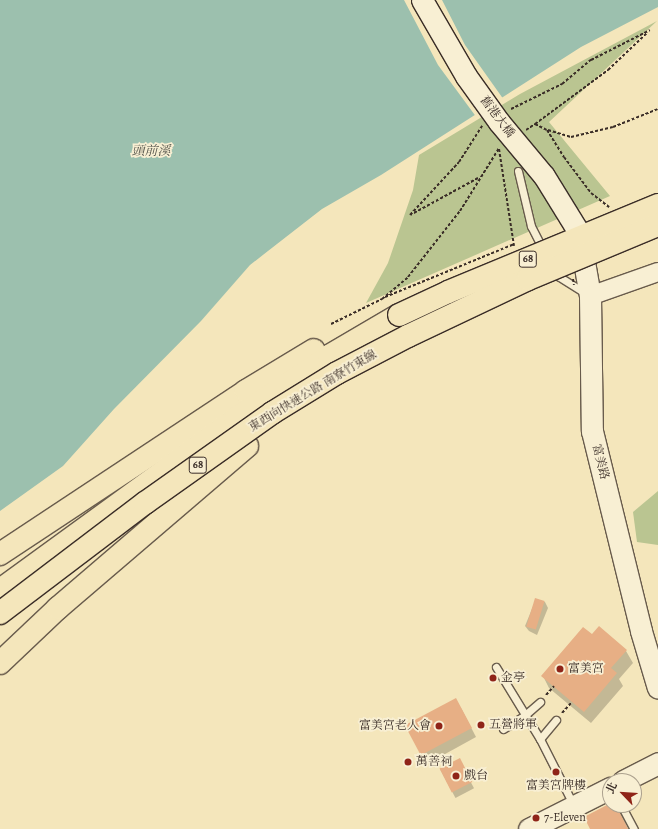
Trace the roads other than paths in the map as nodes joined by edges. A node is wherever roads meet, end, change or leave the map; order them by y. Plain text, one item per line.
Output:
1 (422, 0) edge
2 (518, 171) dead end
3 (658, 205) edge
4 (658, 225) edge
5 (578, 230) joint
6 (658, 272) edge
7 (590, 296) junction
8 (399, 315) junction
9 (408, 336) junction
10 (0, 554) edge
11 (0, 590) edge
12 (0, 613) edge
13 (0, 663) edge
14 (496, 667) dead end
15 (658, 688) edge
16 (540, 702) dead end
17 (525, 715) junction
18 (556, 720) road end
19 (503, 728) dead end
20 (540, 739) junction
21 (658, 763) edge
22 (639, 773) edge
23 (602, 792) edge
24 (574, 806) junction
25 (625, 813) edge
26 (530, 829) edge
27 (634, 829) edge

1 - 5 main road, 舊港大橋, bridge
2 - 7 lane
3 - 8 highway, 東西向快速公路 南寮竹東線 / 68, bridge
4 - 9 highway, 東西向快速公路 南寮竹東線 / 68, bridge
5 - 7 main road, 富美路
6 - 7 street
7 - 15 main road, 富美路
8 - 10 highway
8 - 11 highway, 東西向快速公路 南寮竹東線 / 68
9 - 12 highway, 東西向快速公路 南寮竹東線 / 68, bridge
9 - 13 highway, bridge
14 - 17 lane
16 - 17 lane
17 - 19 lane
17 - 20 lane
18 - 20 lane
20 - 24 lane
21 - 22 main road
23 - 24 main road
24 - 26 main road
25 - 27 lane

